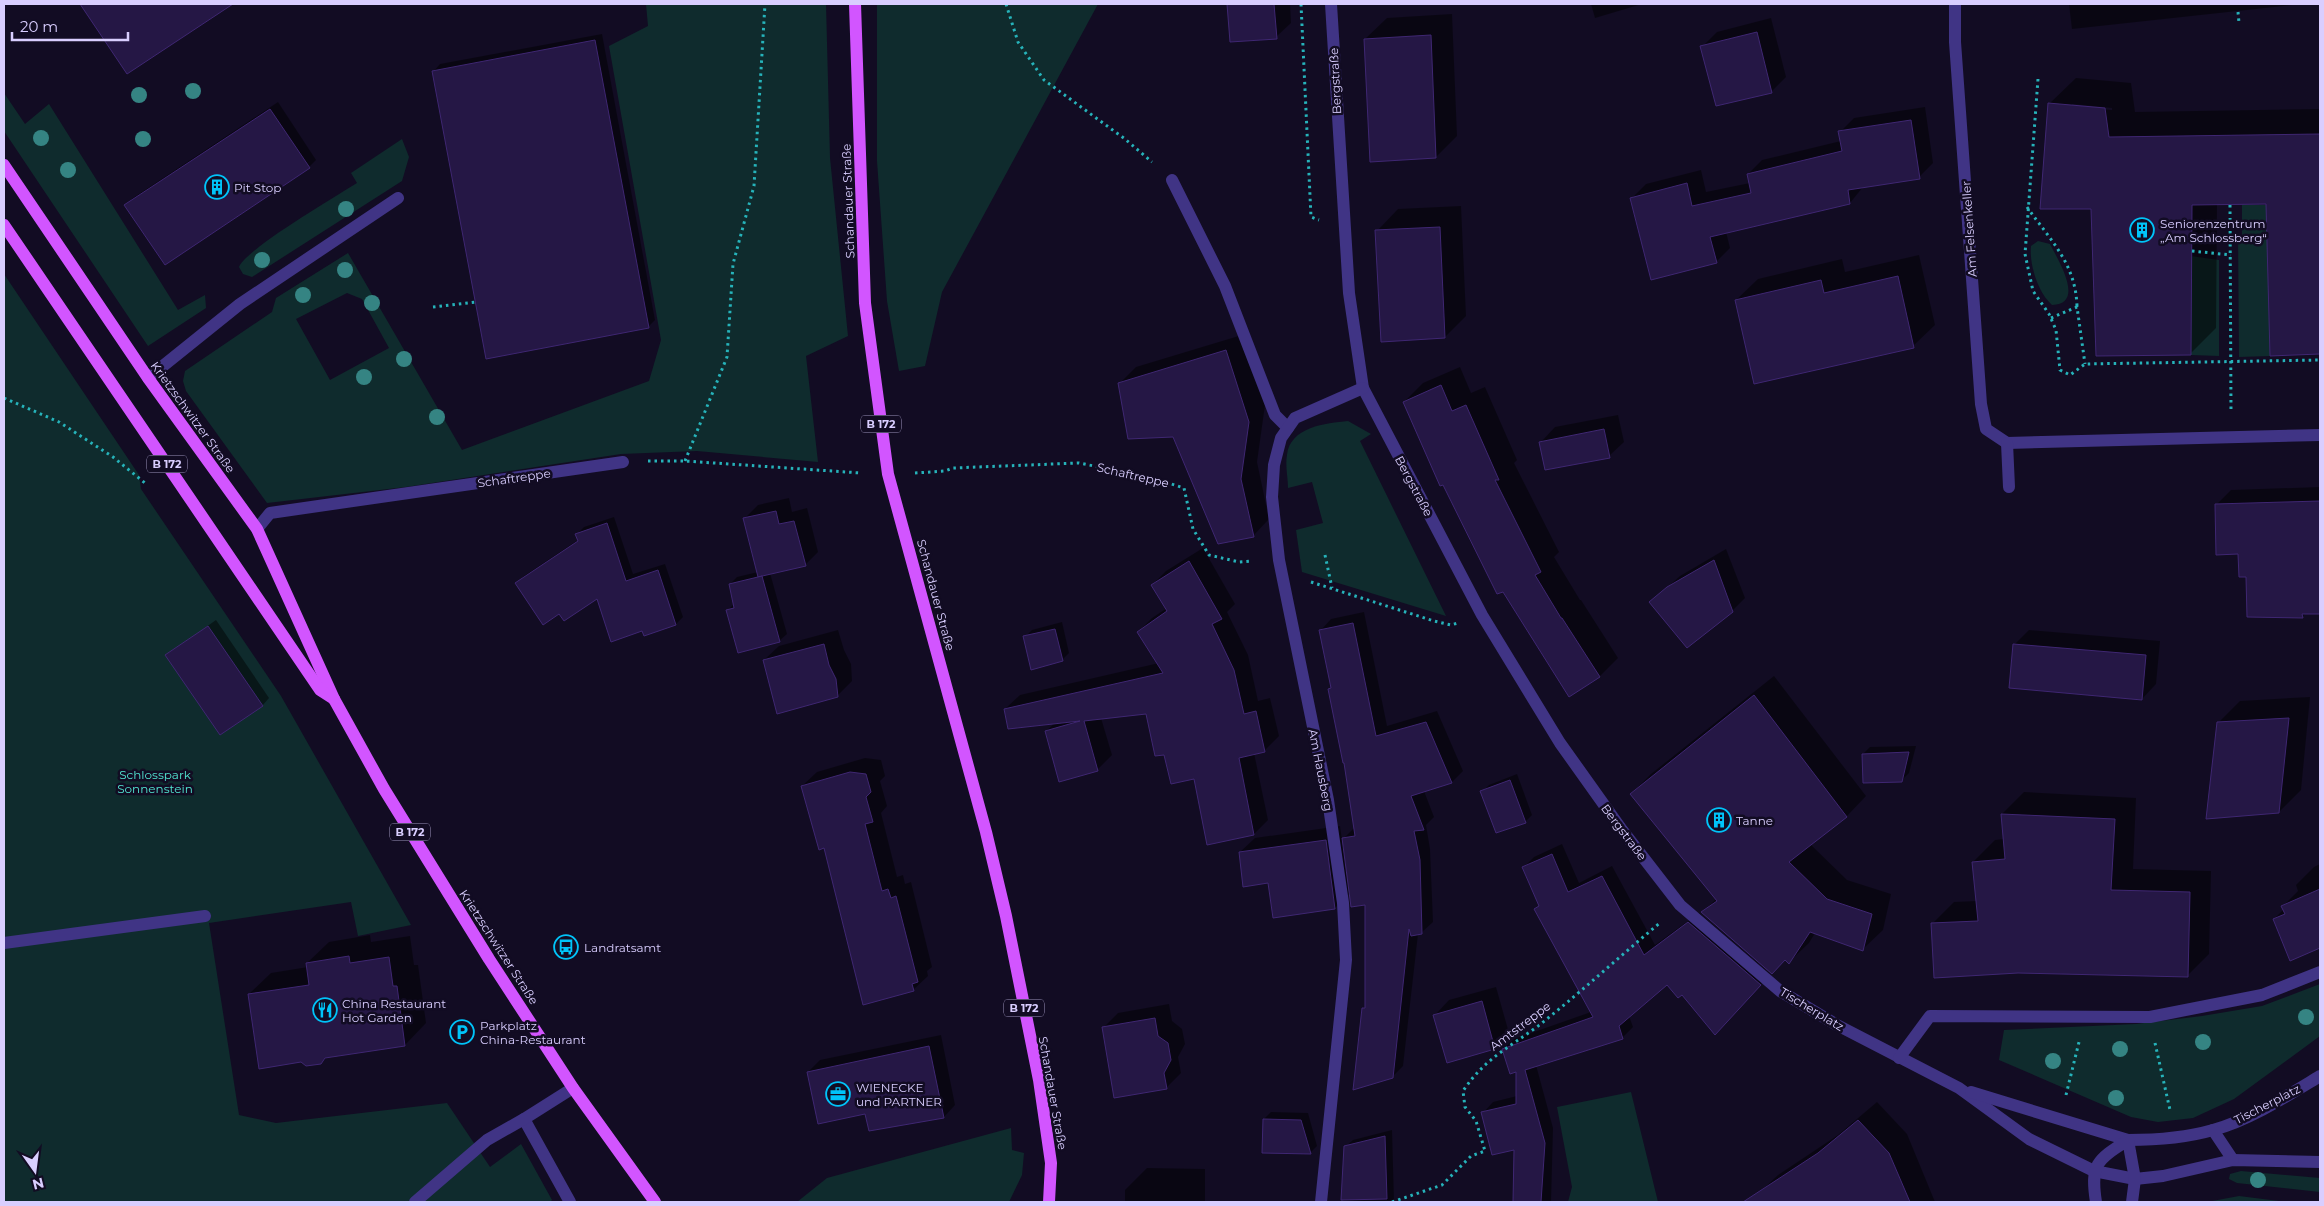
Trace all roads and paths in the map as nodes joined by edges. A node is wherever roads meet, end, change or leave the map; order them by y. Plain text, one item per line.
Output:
1 (765, 4) edge
2 (855, 4) edge
3 (1006, 4) edge
4 (1301, 4) edge
5 (1331, 4) edge
6 (1955, 4) edge
7 (2238, 12) dead end
8 (2239, 23) dead end
9 (2038, 79) dead end
10 (4, 165) edge
11 (1172, 180) joint
12 (398, 198) dead end
13 (2230, 205) dead end
14 (2027, 207) junction
15 (1311, 217) dead end
16 (4, 225) edge
17 (2192, 251) dead end
18 (2231, 255) junction
19 (476, 302) dead end
20 (434, 307) dead end
21 (2077, 307) junction
22 (2051, 318) junction
23 (2320, 360) edge
24 (2231, 361) junction
25 (2084, 364) junction
26 (148, 378) junction
27 (1362, 388) junction
28 (4, 398) edge
29 (1288, 428) junction
30 (2320, 435) edge
31 (2231, 437) junction
32 (2007, 443) junction
33 (685, 460) junction
34 (623, 462) joint
35 (780, 467) dead end
36 (953, 468) dead end
37 (2009, 488) dead end
38 (188, 495) junction
39 (257, 529) junction
40 (1325, 555) dead end
41 (1257, 560) dead end
42 (1310, 581) dead end
43 (1332, 588) junction
44 (1451, 625) dead end
45 (334, 699) junction
46 (1680, 905) junction
47 (206, 916) dead end
48 (4, 943) edge
49 (2320, 972) edge
50 (2150, 1017) junction
51 (1899, 1058) junction
52 (2075, 1058) dead end
53 (2320, 1076) edge
54 (573, 1088) junction
55 (1960, 1088) junction
56 (2170, 1111) dead end
57 (524, 1119) junction
58 (2060, 1120) junction
59 (2213, 1130) junction
60 (2128, 1140) junction
61 (2233, 1160) junction
62 (2320, 1162) edge
63 (2094, 1171) junction
64 (2135, 1179) junction
65 (1051, 1185) junction
66 (415, 1202) edge
67 (570, 1202) edge
68 (655, 1202) edge
69 (1043, 1202) edge
70 (1049, 1202) edge
71 (1321, 1202) edge
72 (1392, 1202) edge
73 (2096, 1202) edge
74 (2132, 1202) edge

1 - 33 path
2 - 65 main road, Schandauer Straße / B 172
3 - 11 path
4 - 15 path
5 - 27 street, Bergstraße
6 - 32 street, Am Felsenkeller
7 - 8 path
9 - 14 path
10 - 26 main road, Krietzschwitzer Straße / B 172
11 - 29 street
12 - 26 street
13 - 18 path
14 - 21 path
14 - 22 path
16 - 38 main road, Krietzschwitzer Straße / B 172
17 - 18 path
18 - 24 path
19 - 20 path
21 - 22 path
21 - 25 path
22 - 25 path
23 - 24 path
24 - 25 path
24 - 31 path
26 - 39 main road, Krietzschwitzer Straße / B 172
27 - 29 street, Am Hausberg
27 - 46 street, Bergstraße
28 - 38 path
29 - 71 street, Am Hausberg
30 - 31 street
31 - 32 street
32 - 37 street
33 - 34 path
33 - 35 path
34 - 39 street, Schaftreppe
36 - 41 path, Schaftreppe
38 - 45 main road, Krietzschwitzer Straße / B 172
39 - 45 main road, Krietzschwitzer Straße / B 172
40 - 43 path
42 - 43 path
43 - 44 path
45 - 54 main road, Krietzschwitzer Straße / B 172
46 - 51 street, Tischerplatz
46 - 72 path, Amtstreppe
47 - 48 street
49 - 50 street
50 - 51 street
50 - 56 path
51 - 55 street, Tischerplatz
52 - 58 path
53 - 59 street, Tischerplatz
54 - 57 street
54 - 68 main road, Krietzschwitzer Straße / B 172
55 - 58 street, Tischerplatz
55 - 63 street, Tischerplatz
57 - 66 street
57 - 67 street
58 - 60 street, Tischerplatz
59 - 60 street, Tischerplatz
59 - 61 street
60 - 63 street
60 - 64 street
61 - 62 street, Tischerplatz
61 - 64 street, Tischerplatz
63 - 64 street, Tischerplatz
63 - 73 street
64 - 74 street
65 - 69 main road, Schandauer Straße
65 - 70 main road, Schandauer Straße / B 172

